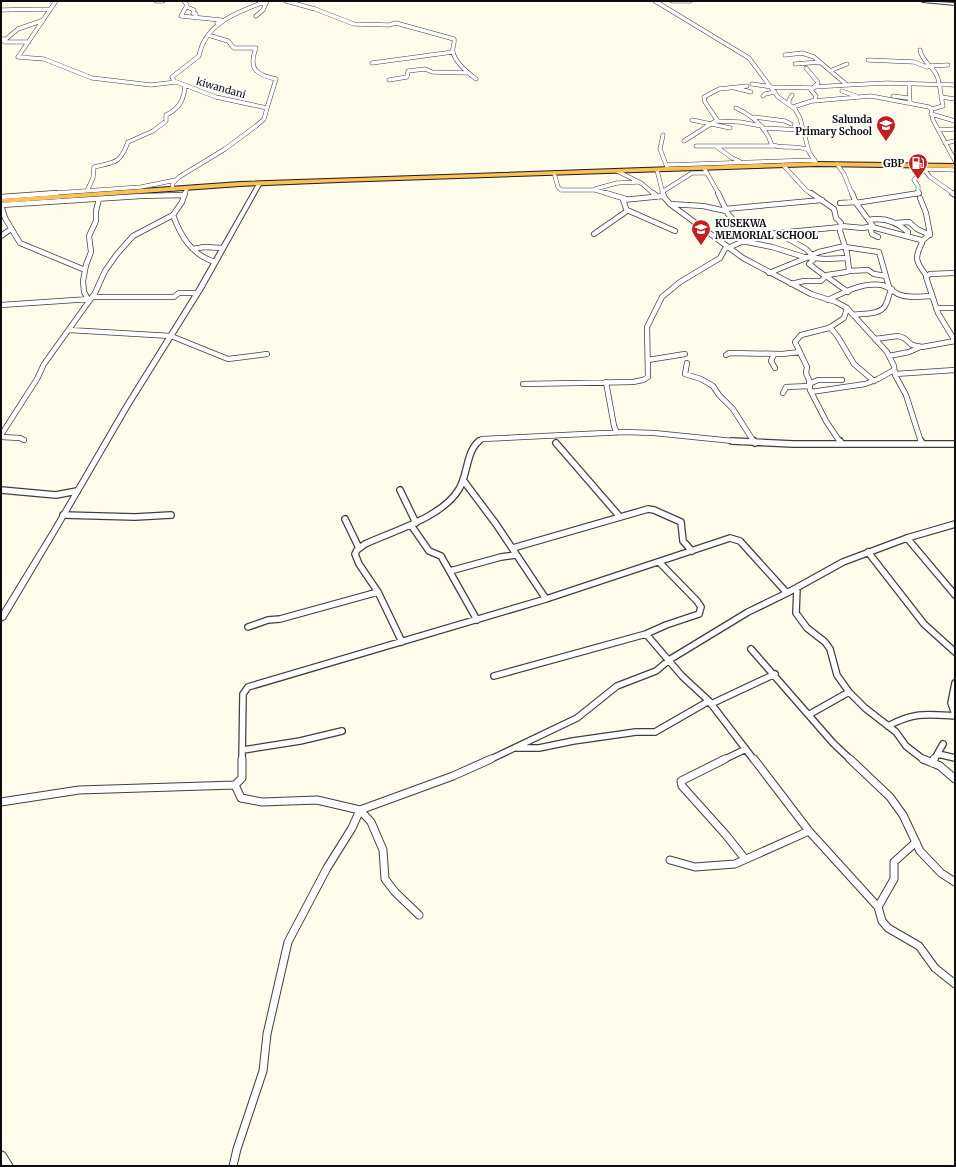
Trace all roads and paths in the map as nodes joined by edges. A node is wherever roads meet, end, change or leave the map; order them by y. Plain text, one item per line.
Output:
1 (56, 1) edge
2 (156, 1) edge
3 (164, 1) edge
4 (184, 1) edge
5 (267, 1) edge
6 (286, 1) edge
7 (655, 1) edge
8 (672, 1) edge
9 (690, 1) edge
10 (923, 1) edge
11 (955, 4) edge
12 (187, 7) junction
13 (50, 9) junction
14 (1, 10) edge
15 (256, 16) dead end
16 (196, 18) junction
17 (42, 21) junction
18 (215, 26) junction
19 (208, 35) junction
20 (1, 39) edge
21 (29, 42) junction
22 (920, 50) dead end
23 (453, 52) junction
24 (785, 55) dead end
25 (868, 60) dead end
26 (820, 62) junction
27 (372, 63) dead end
28 (795, 64) dead end
29 (847, 64) dead end
30 (948, 65) dead end
31 (929, 67) junction
32 (806, 68) dead end
33 (832, 71) junction
34 (468, 73) junction
35 (476, 79) dead end
36 (764, 79) junction
37 (389, 80) dead end
38 (176, 82) junction
39 (909, 83) junction
40 (752, 84) dead end
41 (939, 84) junction
42 (758, 85) junction
43 (847, 85) junction
44 (853, 85) junction
45 (955, 85) edge
46 (185, 86) junction
47 (747, 86) dead end
48 (733, 87) junction
49 (771, 87) junction
50 (834, 87) junction
51 (814, 88) junction
52 (842, 91) junction
53 (751, 92) dead end
54 (775, 92) junction
55 (792, 95) dead end
56 (856, 96) junction
57 (865, 96) junction
58 (892, 96) junction
59 (845, 97) junction
60 (908, 98) junction
61 (942, 98) junction
62 (955, 99) edge
63 (813, 101) junction
64 (910, 103) junction
65 (791, 106) junction
66 (267, 108) junction
67 (736, 108) dead end
68 (931, 112) junction
69 (754, 118) junction
70 (692, 120) dead end
71 (717, 121) junction
72 (955, 121) edge
73 (712, 124) junction
74 (792, 124) dead end
75 (762, 127) junction
76 (730, 128) dead end
77 (955, 129) edge
78 (802, 130) junction
79 (938, 130) junction
80 (663, 135) dead end
81 (955, 141) edge
82 (684, 142) dead end
83 (945, 143) junction
84 (696, 146) dead end
85 (774, 146) junction
86 (717, 147) junction
87 (809, 150) junction
88 (955, 161) edge
89 (744, 162) junction
90 (816, 162) junction
91 (837, 164) junction
92 (783, 165) junction
93 (955, 166) edge
94 (668, 167) junction
95 (922, 168) junction
96 (657, 170) junction
97 (955, 170) edge
98 (617, 171) junction
99 (705, 171) junction
100 (554, 173) junction
101 (176, 180) junction
102 (638, 182) junction
103 (260, 183) junction
104 (187, 188) junction
105 (172, 189) junction
106 (594, 190) junction
107 (87, 191) junction
108 (184, 195) junction
109 (661, 195) junction
110 (955, 195) edge
111 (1, 197) edge
112 (920, 198) dead end
113 (99, 199) junction
114 (627, 199) junction
115 (822, 200) junction
116 (1, 201) edge
117 (856, 202) junction
118 (840, 203) dead end
119 (670, 204) junction
120 (1, 205) edge
121 (627, 210) junction
122 (726, 210) junction
123 (174, 215) junction
124 (869, 220) junction
125 (894, 223) junction
126 (841, 227) junction
127 (871, 227) junction
128 (11, 229) junction
129 (675, 231) dead end
130 (594, 234) dead end
131 (778, 234) junction
132 (907, 235) junction
133 (930, 235) junction
134 (1, 236) edge
135 (751, 238) junction
136 (878, 238) dead end
137 (742, 241) junction
138 (922, 241) junction
139 (845, 247) junction
140 (223, 248) junction
141 (727, 248) junction
142 (193, 249) junction
143 (811, 257) junction
144 (847, 258) junction
145 (215, 262) junction
146 (85, 270) junction
147 (848, 271) junction
148 (769, 272) junction
149 (955, 273) edge
150 (926, 275) junction
151 (825, 276) junction
152 (886, 276) junction
153 (791, 284) junction
154 (891, 288) junction
155 (848, 292) junction
156 (197, 294) junction
157 (932, 296) junction
158 (90, 298) junction
159 (828, 300) junction
160 (1, 305) edge
161 (847, 308) junction
162 (936, 308) junction
163 (955, 308) edge
164 (853, 315) junction
165 (830, 327) junction
166 (69, 330) junction
167 (172, 336) junction
168 (875, 339) junction
169 (920, 347) junction
170 (800, 352) junction
171 (267, 354) dead end
172 (685, 354) dead end
173 (774, 354) junction
174 (726, 355) dead end
175 (889, 356) junction
176 (648, 360) junction
177 (687, 363) dead end
178 (776, 368) dead end
179 (955, 370) edge
180 (895, 372) junction
181 (842, 380) dead end
182 (874, 381) junction
183 (606, 382) junction
184 (524, 384) dead end
185 (810, 385) junction
186 (783, 392) dead end
187 (811, 392) junction
188 (618, 433) junction
189 (1, 436) edge
190 (24, 440) dead end
191 (756, 442) junction
192 (556, 443) dead end
193 (841, 444) junction
194 (922, 444) junction
195 (955, 444) edge
196 (463, 480) junction
197 (1, 490) edge
198 (400, 490) dead end
199 (77, 491) junction
200 (64, 515) junction
201 (171, 515) dead end
202 (620, 517) junction
203 (345, 519) dead end
204 (413, 524) junction
205 (955, 524) edge
206 (907, 538) junction
207 (359, 548) junction
208 (512, 548) junction
209 (692, 550) junction
210 (868, 552) junction
211 (516, 555) junction
212 (659, 562) junction
213 (450, 571) junction
214 (797, 588) junction
215 (378, 592) junction
216 (787, 593) junction
217 (955, 595) edge
218 (546, 599) junction
219 (1, 618) edge
220 (477, 620) junction
221 (248, 627) dead end
222 (646, 634) junction
223 (402, 642) junction
224 (751, 649) dead end
225 (955, 652) edge
226 (669, 660) junction
227 (775, 674) junction
228 (494, 676) dead end
229 (955, 683) edge
230 (849, 692) junction
231 (710, 702) junction
232 (810, 714) junction
233 (955, 715) edge
234 (888, 726) junction
235 (342, 731) dead end
236 (943, 744) dead end
237 (516, 748) junction
238 (746, 749) junction
239 (243, 750) junction
240 (938, 754) junction
241 (955, 758) edge
242 (932, 763) junction
243 (955, 779) edge
244 (236, 785) junction
245 (1, 802) edge
246 (360, 810) junction
247 (809, 831) junction
248 (916, 842) junction
249 (745, 859) junction
250 (670, 860) dead end
251 (955, 882) edge
252 (878, 908) junction
253 (419, 915) dead end
254 (955, 984) edge
255 (1, 1156) edge
256 (8, 1166) edge
257 (233, 1166) edge

1 - 13 street
2 - 3 street
4 - 12 street
5 - 15 street
5 - 18 street, kiwandani
6 - 23 street
7 - 36 street
8 - 9 street
10 - 11 street
12 - 16 street
12 - 16 street
13 - 14 street
13 - 17 street
16 - 18 street
17 - 20 street
17 - 21 street
18 - 19 street, kiwandani
19 - 38 street, kiwandani
19 - 66 street
20 - 21 street
21 - 38 street
22 - 31 street
23 - 27 street
23 - 34 street
24 - 26 street
25 - 31 street
26 - 28 street
26 - 33 street
29 - 33 street
30 - 31 street
31 - 41 street
32 - 51 street
33 - 43 street
34 - 35 street
34 - 37 street
36 - 42 street
36 - 49 street
38 - 46 street, kiwandani
39 - 41 street
39 - 44 street
39 - 60 street
40 - 42 street
41 - 45 street
41 - 61 street
42 - 49 street
42 - 54 street
43 - 44 street
43 - 50 street
44 - 57 street
46 - 66 street, kiwandani
46 - 107 street
47 - 48 street
48 - 53 street
48 - 71 street
49 - 51 street
49 - 54 street
50 - 51 street
50 - 52 street
51 - 63 street
52 - 56 street
52 - 59 street
54 - 65 street
55 - 65 street
56 - 57 street
56 - 59 street
57 - 58 street
58 - 60 street
58 - 64 street
59 - 63 street
60 - 64 street
61 - 62 street
61 - 68 street
63 - 65 street
64 - 68 street
65 - 78 street
66 - 101 street
67 - 69 street
68 - 72 street
68 - 79 street
69 - 74 street
69 - 75 street
70 - 73 street
71 - 73 street
71 - 75 street
73 - 76 street
73 - 82 street
75 - 78 street
75 - 85 street
77 - 79 street
78 - 87 street
79 - 83 street
80 - 94 street
81 - 83 street
83 - 88 street
84 - 86 street
85 - 86 street
85 - 87 street
86 - 89 street
87 - 90 street
89 - 90 street
89 - 94 street
90 - 91 highway
90 - 92 highway
91 - 95 highway
91 - 117 street
92 - 99 highway
92 - 115 street
93 - 95 highway
94 - 96 highway
94 - 99 highway
95 - 97 street
95 - 110 street
95 - 117 street
96 - 98 highway
96 - 109 street
98 - 100 highway
98 - 102 street
99 - 109 street
99 - 122 street
100 - 103 highway
100 - 106 street
101 - 105 street
101 - 107 street
102 - 106 street
102 - 109 street
103 - 104 highway
103 - 140 street
104 - 105 highway
104 - 108 street
105 - 116 highway
106 - 114 street
107 - 111 street
108 - 113 street
108 - 123 street
109 - 114 street
109 - 119 street
112 - 133 street
113 - 120 street
113 - 146 street
114 - 121 street
115 - 122 street
115 - 126 street
117 - 118 street
117 - 124 street
119 - 122 street
119 - 141 street
120 - 128 street
121 - 129 street
121 - 130 street
122 - 135 street
123 - 142 street
123 - 158 street
124 - 125 street
124 - 127 street
125 - 132 street
125 - 133 street
126 - 127 street
126 - 131 street
126 - 139 street
127 - 132 street
127 - 136 street
128 - 134 street
128 - 146 street
131 - 135 street
131 - 143 street
132 - 138 street
133 - 138 street
135 - 137 street
137 - 141 street
137 - 143 street
138 - 150 street
139 - 143 street
139 - 144 street
139 - 152 street
140 - 142 street
140 - 145 street
141 - 148 street
141 - 176 street
142 - 145 street
143 - 144 street
143 - 148 street
143 - 151 street
144 - 147 street
145 - 156 street
146 - 158 street
147 - 151 street
147 - 152 street
148 - 153 street
149 - 150 street
150 - 157 street
151 - 153 street
151 - 155 street
152 - 154 street
153 - 159 street
154 - 155 street
154 - 157 street
154 - 164 street
155 - 159 street
156 - 158 street
156 - 167 street
157 - 162 street
158 - 160 street
158 - 166 street
159 - 161 street
161 - 164 street
161 - 165 street
162 - 163 street
162 - 169 street
164 - 168 street
165 - 170 street
165 - 182 street
166 - 167 street
166 - 189 street
167 - 171 street
167 - 199 street
168 - 169 street
168 - 175 street
169 - 175 street
170 - 173 street
170 - 185 street
172 - 176 street
173 - 174 street
173 - 178 street
175 - 180 street
176 - 183 street
177 - 191 street
179 - 180 street
180 - 182 street
180 - 194 street
181 - 185 street
182 - 187 street
183 - 184 street
183 - 188 street
185 - 186 street
185 - 187 street
187 - 193 street
188 - 191 street
188 - 196 street
189 - 190 street
191 - 193 street
192 - 202 street
193 - 194 street
194 - 195 street
196 - 204 street
196 - 208 street
197 - 199 street
198 - 204 street
199 - 200 street
200 - 201 street
200 - 219 street
202 - 208 street
202 - 209 street
203 - 207 street
204 - 207 street
204 - 213 street
205 - 206 street
206 - 210 street
206 - 217 street
207 - 215 street
208 - 211 street
209 - 212 street
209 - 216 street
210 - 214 street
210 - 225 street
211 - 213 street
211 - 218 street
212 - 218 street
212 - 222 street
213 - 220 street
214 - 216 street
214 - 230 street
215 - 221 street
215 - 223 street
216 - 226 street
218 - 220 street
220 - 223 street
222 - 226 street
222 - 228 street
223 - 239 street
224 - 227 street
226 - 231 street
226 - 237 street
227 - 231 street
227 - 232 street
229 - 233 street
230 - 232 street
230 - 234 street
231 - 237 street
231 - 238 street
232 - 248 street
233 - 234 street
234 - 242 street
235 - 239 street
236 - 240 street
237 - 246 street
238 - 247 street
238 - 249 street
239 - 244 street
240 - 241 street
240 - 242 street
242 - 243 street
244 - 245 street
244 - 246 street
246 - 253 street
246 - 257 street
247 - 249 street
247 - 252 street
248 - 251 street
248 - 252 street
249 - 250 street
252 - 254 street
255 - 256 street

